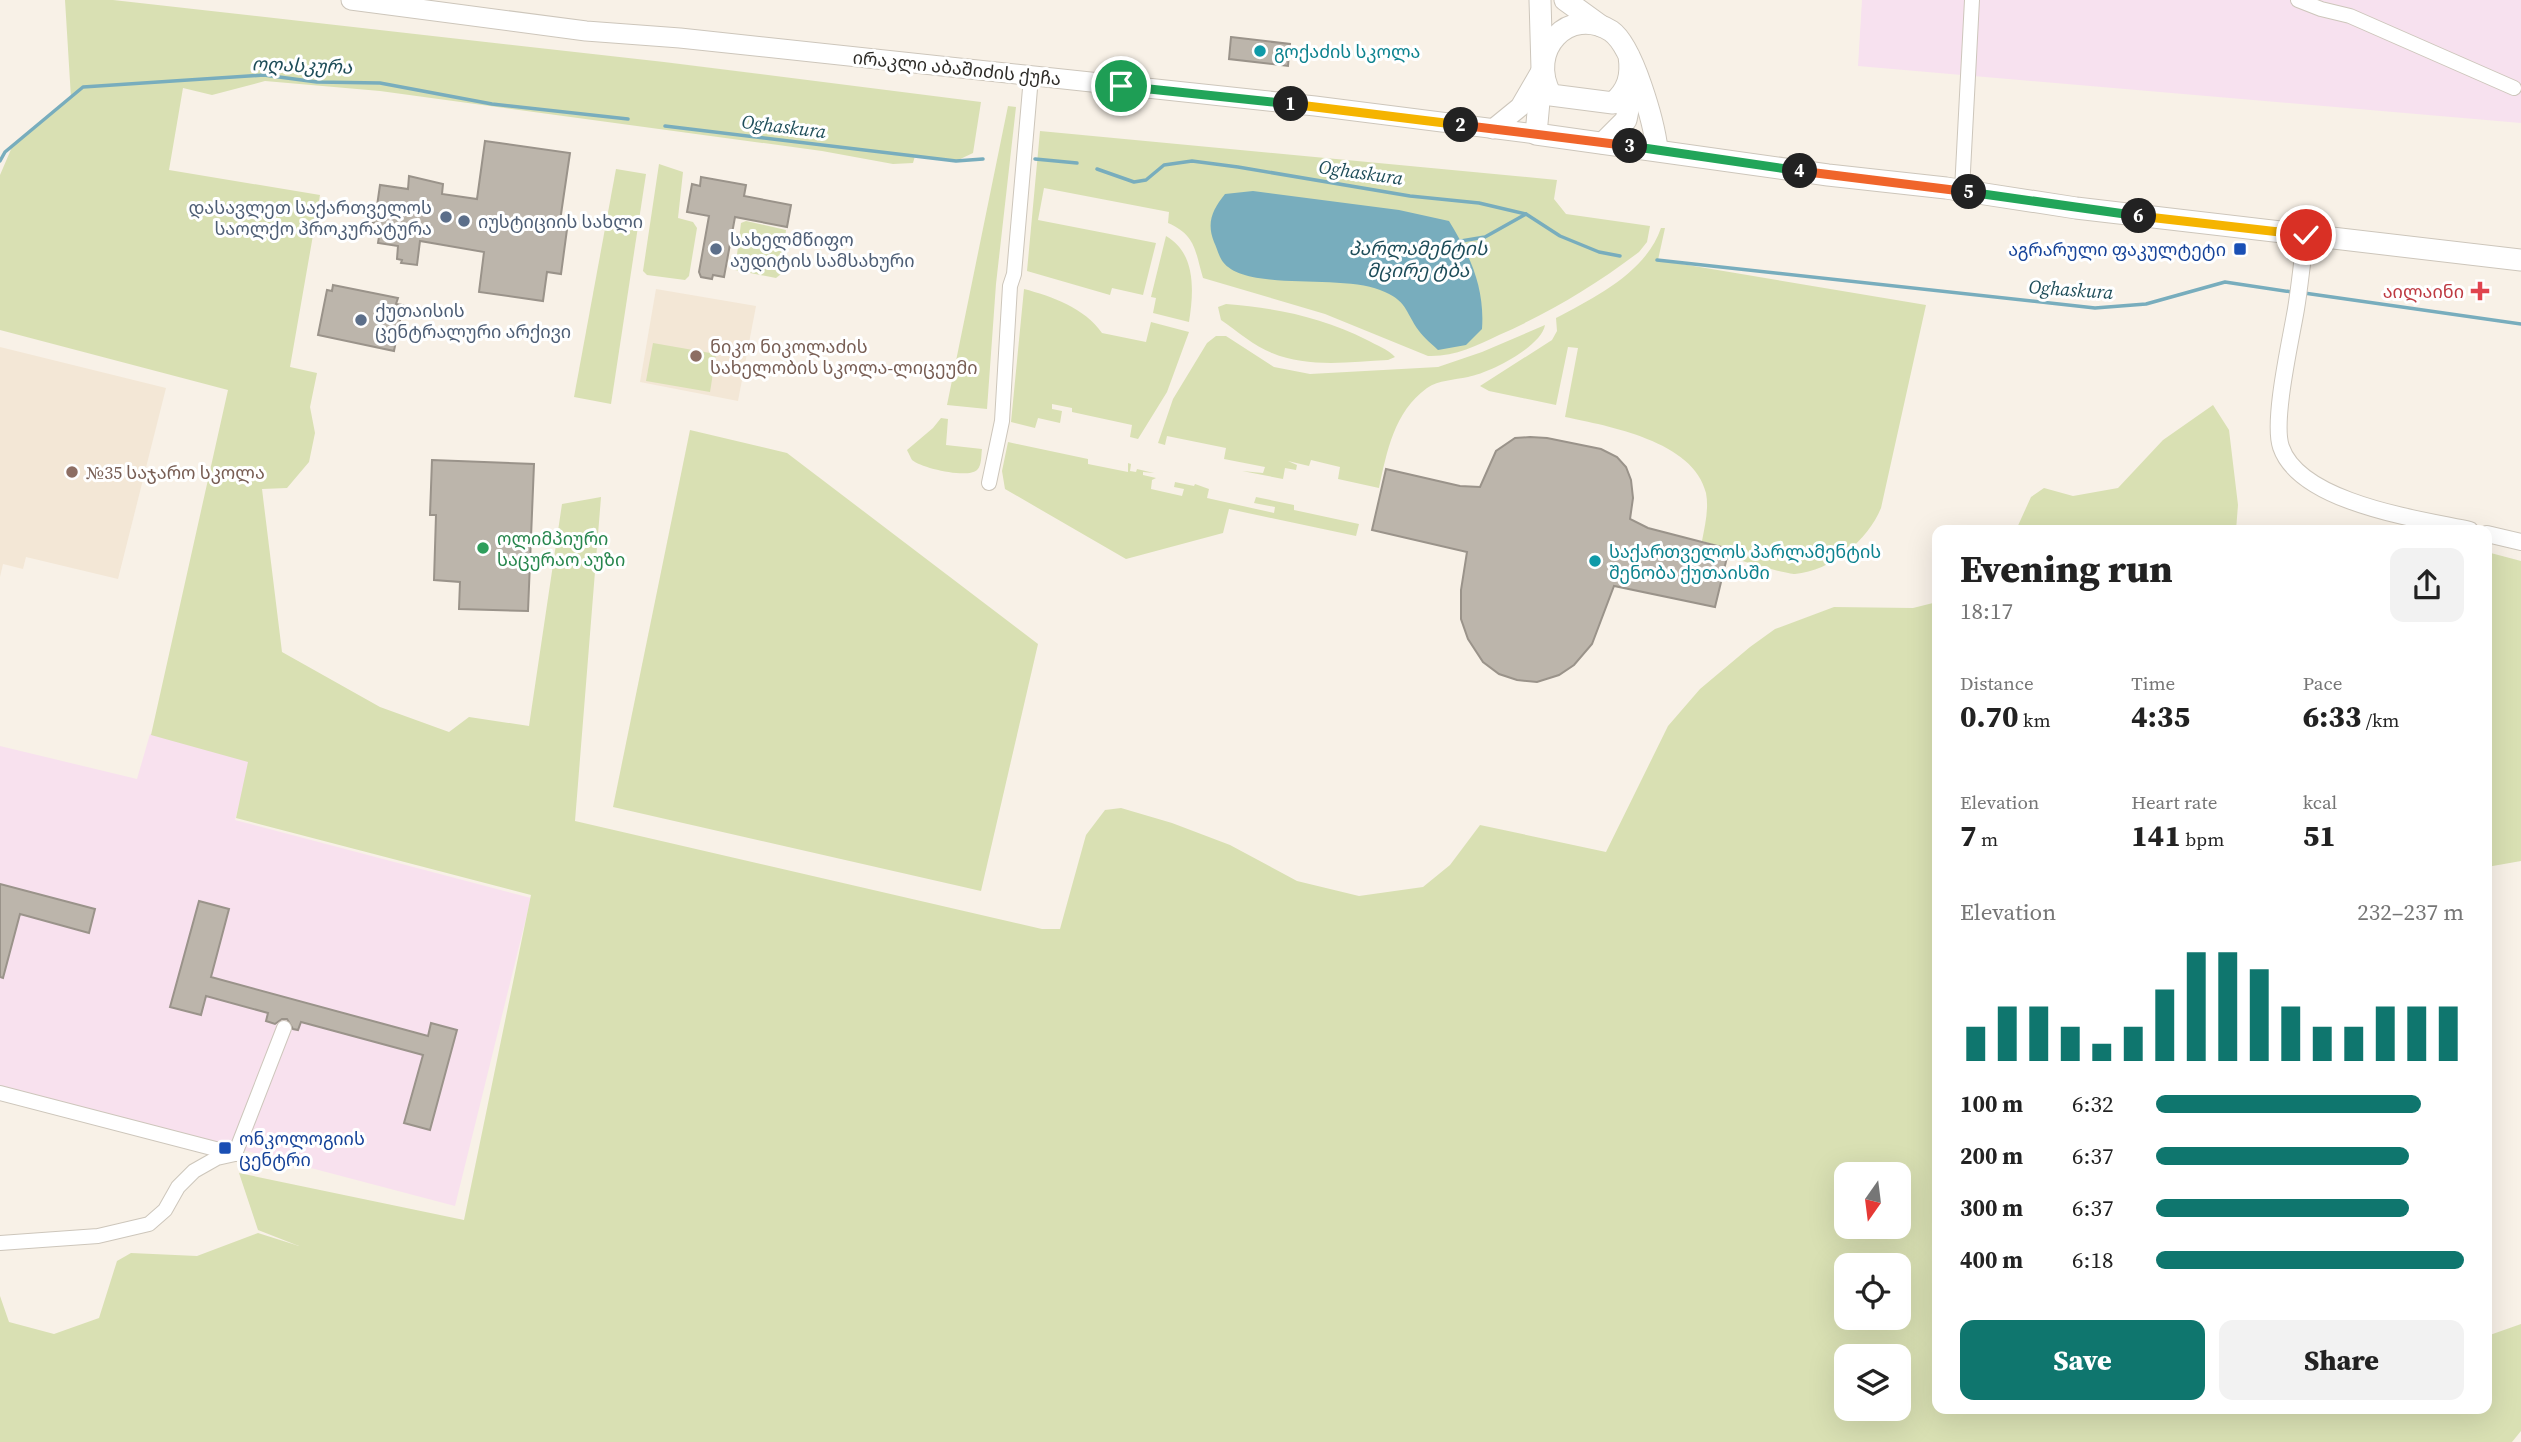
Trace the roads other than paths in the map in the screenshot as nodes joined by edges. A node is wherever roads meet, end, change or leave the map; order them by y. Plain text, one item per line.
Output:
1 (351, 0) edge
2 (1540, 0) edge
3 (1565, 0) edge
4 (1972, 0) edge
5 (2298, 0) edge
6 (1601, 26) junction
7 (1632, 66) junction
8 (1542, 69) junction
9 (1031, 77) junction
10 (2514, 88) dead end
11 (1493, 129) junction
12 (1536, 134) junction
13 (1602, 143) junction
14 (1657, 149) junction
15 (1962, 190) junction
16 (2306, 235) junction
17 (2521, 260) edge
18 (989, 483) dead end
19 (2448, 525) edge
20 (2492, 535) edge
21 (2521, 542) edge
22 (284, 1028) dead end
23 (0, 1093) edge
24 (235, 1154) junction
25 (0, 1243) edge

1 - 9 main road, ირაკლი აბაშიძის ქუჩა
2 - 8 main road
3 - 6 main road
4 - 15 street
5 - 10 street
6 - 7 main road
6 - 8 main road
7 - 8 main road
7 - 13 main road
7 - 14 main road
8 - 11 main road
8 - 12 main road
9 - 11 main road, ირაკლი აბაშიძის ქუჩა
9 - 18 street
11 - 12 main road, ირაკლი აბაშიძის ქუჩა
12 - 13 main road, ირაკლი აბაშიძის ქუჩა
13 - 14 main road, ირაკლი აბაშიძის ქუჩა
14 - 15 main road, ირაკლი აბაშიძის ქუჩა
15 - 16 main road, ირაკლი აბაშიძის ქუჩა
16 - 17 main road, ირაკლი აბაშიძის ქუჩა
16 - 19 street
20 - 21 street
22 - 24 street
23 - 24 street
24 - 25 street

